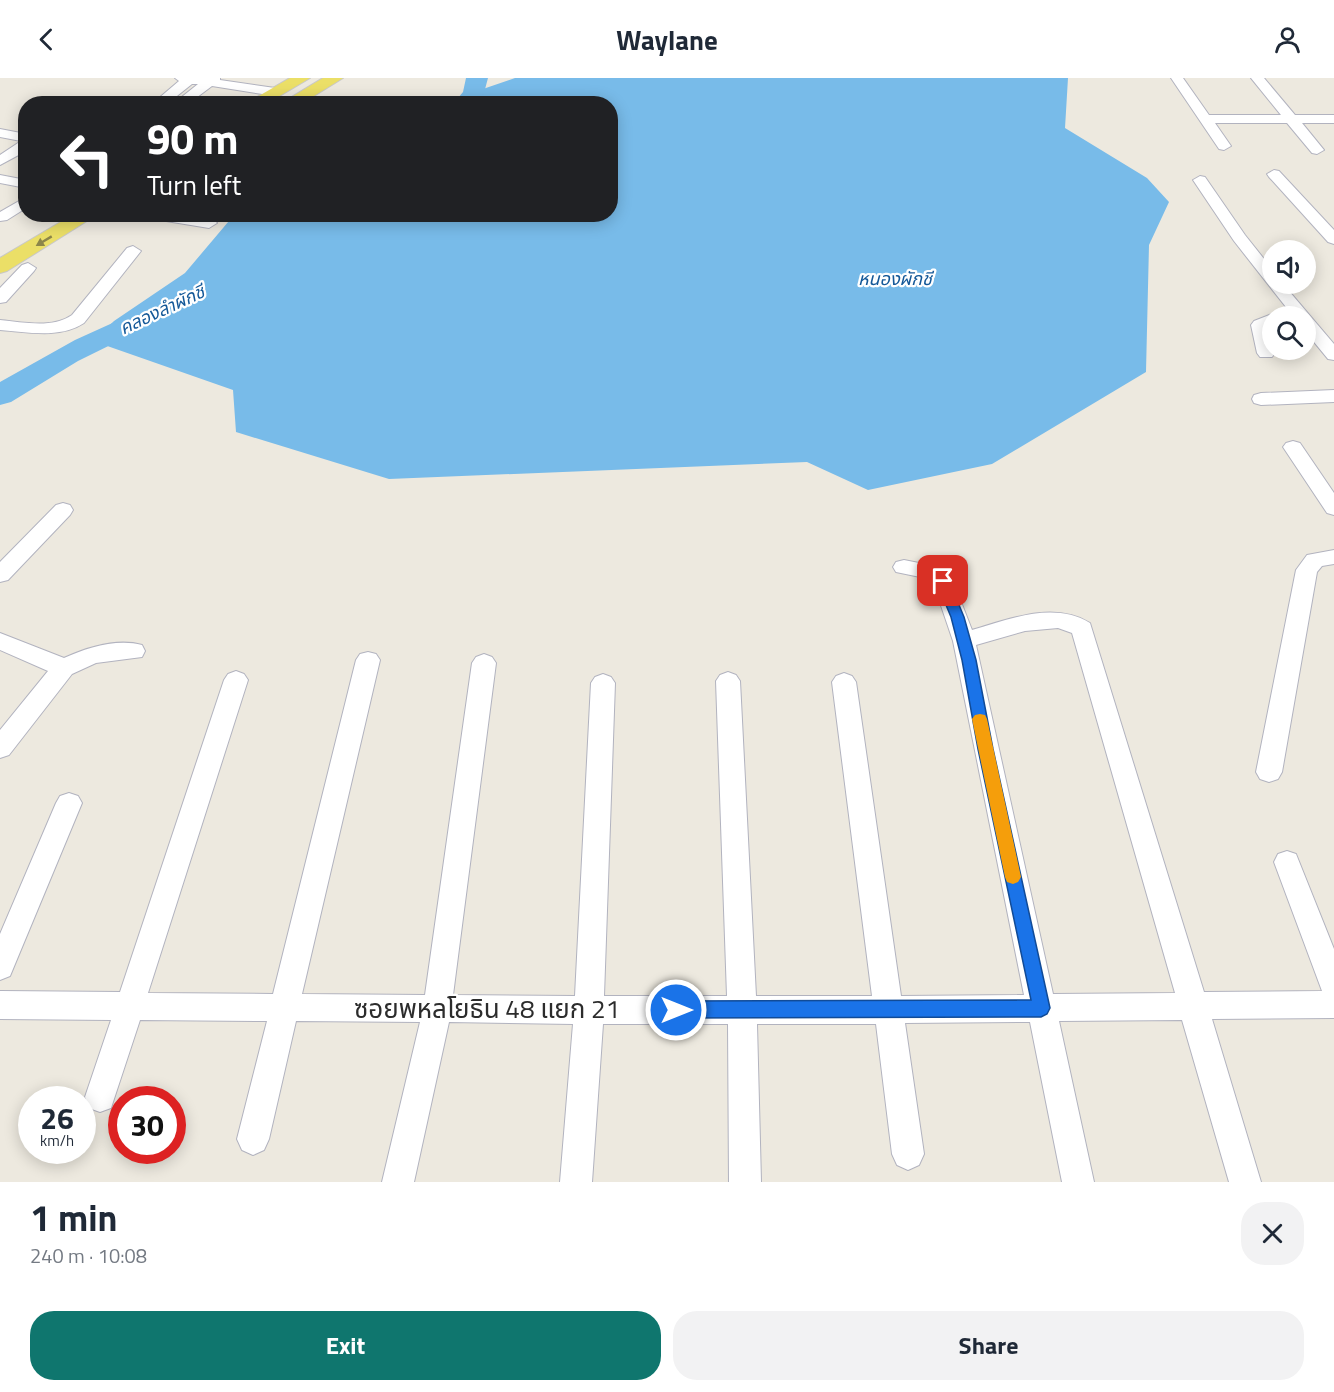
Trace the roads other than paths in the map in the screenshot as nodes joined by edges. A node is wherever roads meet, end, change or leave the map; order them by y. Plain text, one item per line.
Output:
1 (302, 78) edge
2 (335, 78) edge
3 (1177, 78) edge
4 (1257, 78) edge
5 (185, 79) edge
6 (213, 80) edge
7 (275, 92) junction
8 (167, 96) edge
9 (190, 96) edge
10 (268, 96) edge
11 (302, 96) edge
12 (1207, 119) junction
13 (1292, 119) junction
14 (1334, 119) edge
15 (0, 134) edge
16 (18, 137) edge
17 (1224, 146) dead end
18 (18, 149) edge
19 (1317, 150) dead end
20 (0, 161) edge
21 (1274, 174) dead end
22 (0, 178) edge
23 (1200, 180) dead end
24 (18, 182) edge
25 (18, 206) edge
26 (2, 217) dead end
27 (39, 222) edge
28 (76, 222) edge
29 (203, 222) edge
30 (209, 223) dead end
31 (1334, 239) edge
32 (0, 245) edge
33 (133, 251) dead end
34 (0, 267) edge
35 (1262, 267) edge
36 (28, 268) dead end
37 (1284, 294) edge
38 (0, 298) edge
39 (1294, 306) edge
40 (1262, 324) edge
41 (0, 325) edge
42 (1316, 333) edge
43 (1262, 340) edge
44 (1334, 355) edge
45 (1334, 396) edge
46 (1261, 399) dead end
47 (1293, 447) dead end
48 (1334, 508) edge
49 (63, 510) dead end
50 (1334, 556) edge
51 (904, 567) dead end
52 (0, 575) edge
53 (0, 641) edge
54 (964, 641) junction
55 (134, 651) dead end
56 (368, 660) dead end
57 (484, 663) dead end
58 (63, 668) junction
59 (236, 680) dead end
60 (728, 681) dead end
61 (844, 682) dead end
62 (603, 683) dead end
63 (0, 747) edge
64 (1269, 772) dead end
65 (69, 803) dead end
66 (1287, 862) dead end
67 (0, 967) edge
68 (1334, 986) edge
69 (1334, 1004) edge
70 (0, 1005) edge
71 (130, 1005) junction
72 (1192, 1006) junction
73 (1041, 1008) junction
74 (285, 1009) junction
75 (741, 1009) junction
76 (437, 1010) junction
77 (589, 1010) junction
78 (887, 1010) junction
79 (100, 1097) dead end
80 (253, 1139) dead end
81 (908, 1154) dead end
82 (398, 1182) edge
83 (576, 1182) edge
84 (745, 1182) edge
85 (1078, 1182) edge
86 (1245, 1182) edge

1 - 7 main road
2 - 11 main road
3 - 12 street
4 - 13 street
5 - 6 street
5 - 8 street
6 - 7 street
6 - 9 street
7 - 10 main road
12 - 13 street
12 - 17 street
13 - 14 street
13 - 19 street
15 - 16 street
18 - 20 street
21 - 31 street
22 - 24 street
23 - 35 street
25 - 26 street
27 - 32 main road
28 -> 34 main road
29 - 30 street
33 - 41 street
36 - 38 street
37 - 39 street
40 - 43 street
42 - 44 street
45 - 46 street
47 - 48 street
49 - 52 street
50 - 64 street
51 - 54 street
53 - 58 street
54 - 72 street
54 - 73 street
55 - 58 street
56 - 74 street
57 - 76 street
58 - 63 street
59 - 71 street
60 - 75 street
61 - 78 street
62 - 77 street
65 - 67 street
66 - 68 street
69 - 72 street, ซอยพหลโยธิน 48 แยก 21
70 - 71 street, ซอยพหลโยธิน 48 แยก 21
71 - 74 street, ซอยพหลโยธิน 48 แยก 21
71 - 79 street
72 - 73 street, ซอยพหลโยธิน 48 แยก 21
72 - 86 street
73 - 78 street, ซอยพหลโยธิน 48 แยก 21
73 - 85 street
74 - 76 street, ซอยพหลโยธิน 48 แยก 21
74 - 80 street
75 - 77 street, ซอยพหลโยธิน 48 แยก 21
75 - 78 street, ซอยพหลโยธิน 48 แยก 21
75 - 84 street
76 - 77 street, ซอยพหลโยธิน 48 แยก 21
76 - 82 street
77 - 83 street
78 - 81 street

